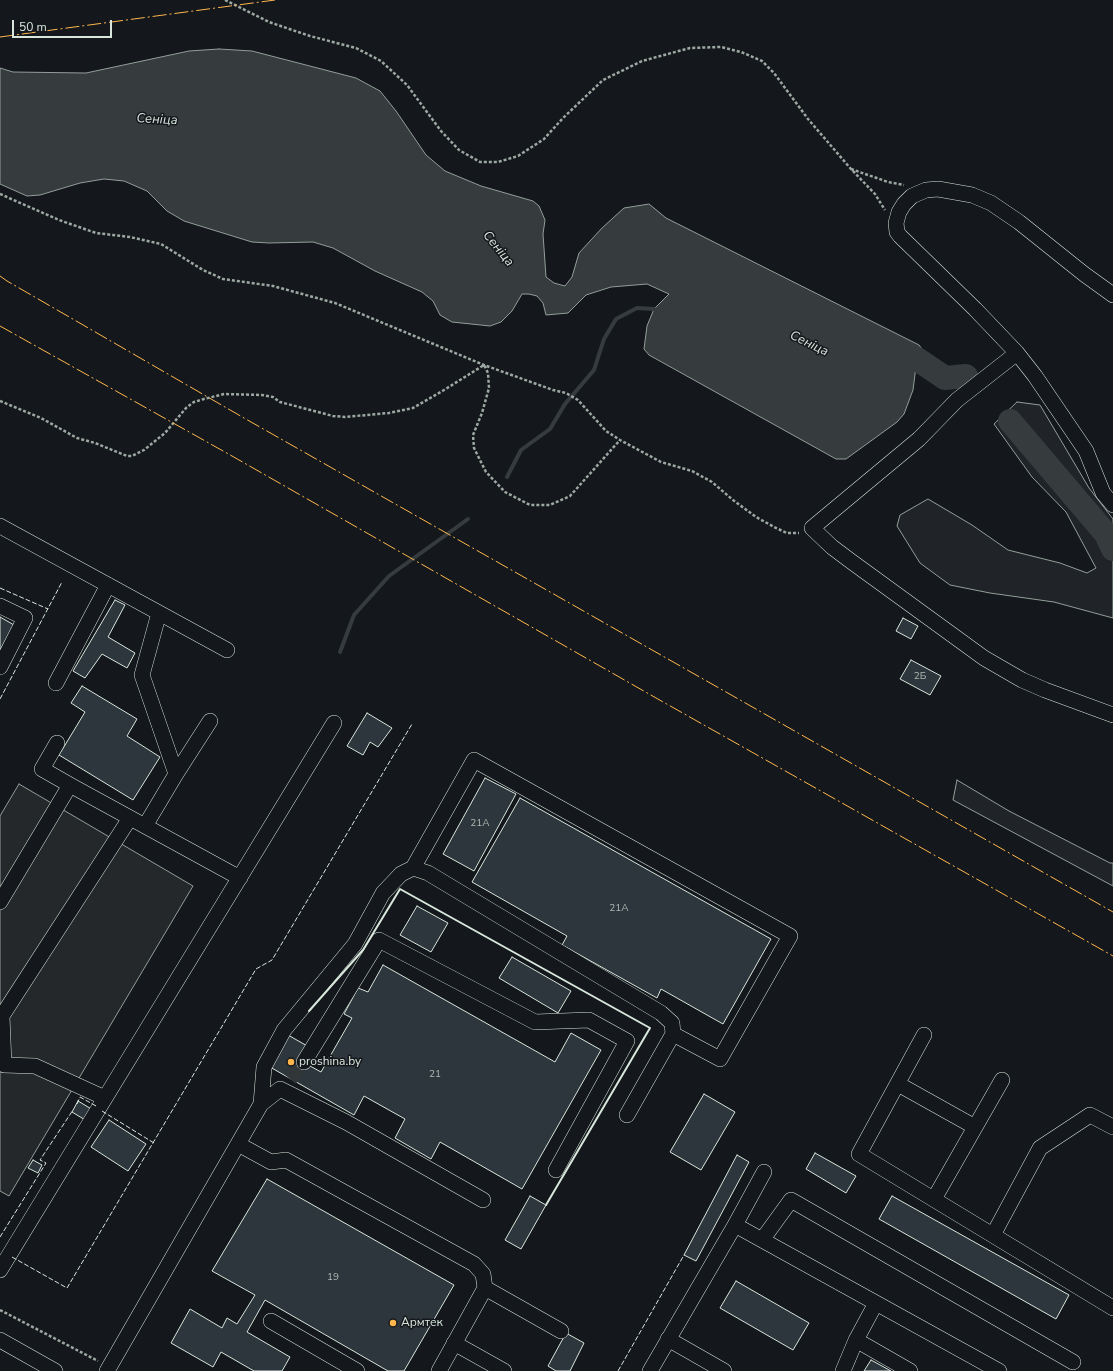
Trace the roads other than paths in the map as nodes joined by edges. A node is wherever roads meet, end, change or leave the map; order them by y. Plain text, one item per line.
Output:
1 (1113, 295) edge
2 (1017, 353) junction
3 (1113, 505) edge
4 (0, 526) edge
5 (108, 585) junction
6 (0, 606) edge
7 (159, 613) junction
8 (227, 650) dead end
9 (0, 668) edge
10 (56, 683) dead end
11 (1113, 715) edge
12 (210, 721) dead end
13 (334, 723) dead end
14 (58, 743) dead end
15 (176, 774) junction
16 (70, 785) junction
17 (130, 818) junction
18 (145, 826) junction
19 (413, 868) junction
20 (240, 878) junction
21 (0, 902) edge
22 (673, 1034) junction
23 (924, 1035) dead end
24 (304, 1062) tunnel mouth
25 (2, 1068) edge
26 (1002, 1080) dead end
27 (898, 1084) junction
28 (105, 1098) junction
29 (261, 1104) junction
30 (627, 1115) dead end
31 (975, 1127) junction
32 (1113, 1128) edge
33 (238, 1144) junction
34 (556, 1170) dead end
35 (764, 1172) dead end
36 (934, 1199) junction
37 (483, 1200) dead end
38 (735, 1225) junction
39 (993, 1235) junction
40 (762, 1240) junction
41 (0, 1270) edge
42 (485, 1288) junction
43 (1111, 1302) edge
44 (876, 1303) junction
45 (271, 1322) dead end
46 (560, 1331) dead end
47 (668, 1339) junction
48 (0, 1340) edge
49 (856, 1340) junction
50 (454, 1343) junction
51 (1073, 1362) dead end
52 (108, 1369) edge
53 (55, 1371) edge
54 (357, 1371) edge
55 (439, 1371) edge
56 (504, 1371) edge
57 (650, 1371) edge
58 (724, 1371) edge
59 (843, 1371) edge
60 (910, 1371) edge
61 (999, 1371) edge

1 - 2 street
2 - 3 street
2 - 11 street
4 - 5 street
5 - 7 street
5 - 10 street
6 - 9 street
7 - 8 street
7 - 15 street
12 - 15 street
13 - 20 street
14 - 16 street
15 - 18 street
16 - 17 street
16 - 21 street
17 - 18 street
17 - 25 street
18 - 20 street
19 - 22 street
19 - 22 street
19 - 29 street
20 - 28 street
22 - 30 street
23 - 27 street
24 - 34 street
25 - 28 street
26 - 31 street
27 - 31 street
27 - 36 street
28 - 41 street
29 - 33 street
29 - 37 street
31 - 36 street
32 - 39 street
33 - 42 street
33 - 52 street
35 - 38 street
36 - 39 street
38 - 40 street
38 - 47 street
39 - 43 street
40 - 44 street
40 - 51 street
42 - 46 street
42 - 50 street
44 - 49 street
44 - 61 street
45 - 54 street
47 - 57 street
47 - 58 street
48 - 53 street
49 - 59 street
49 - 60 street
50 - 55 street
50 - 56 street

